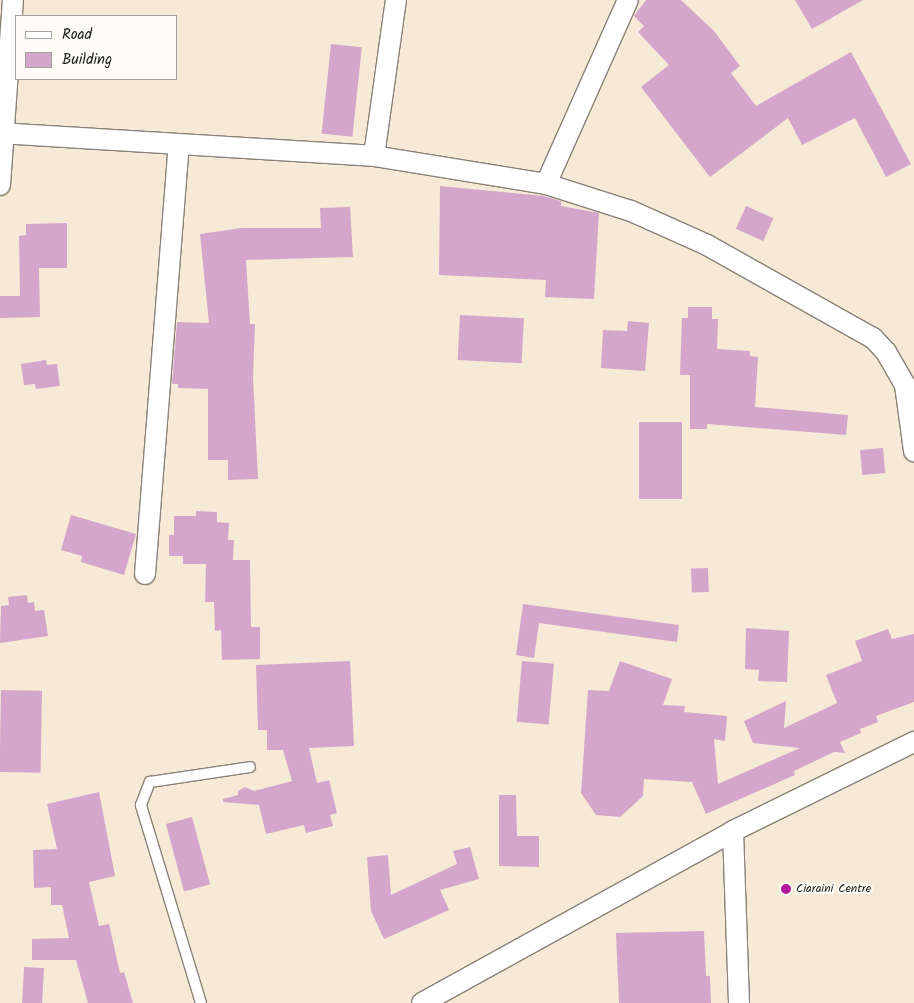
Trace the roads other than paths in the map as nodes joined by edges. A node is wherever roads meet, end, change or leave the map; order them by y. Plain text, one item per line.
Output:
1 (13, 0) edge
2 (396, 0) edge
3 (628, 0) edge
4 (1, 133) edge
5 (179, 144) junction
6 (374, 156) junction
7 (546, 184) junction
8 (0, 185) edge
9 (914, 451) edge
10 (145, 574) dead end
11 (914, 742) edge
12 (250, 767) dead end
13 (733, 831) junction
14 (200, 1003) edge
15 (422, 1003) edge
16 (739, 1003) edge

1 - 4 street
2 - 6 street
3 - 7 street
4 - 5 street
4 - 8 street
5 - 6 street
5 - 10 street
6 - 7 street
7 - 9 street
11 - 13 street
12 - 14 lane
13 - 15 street
13 - 16 street

